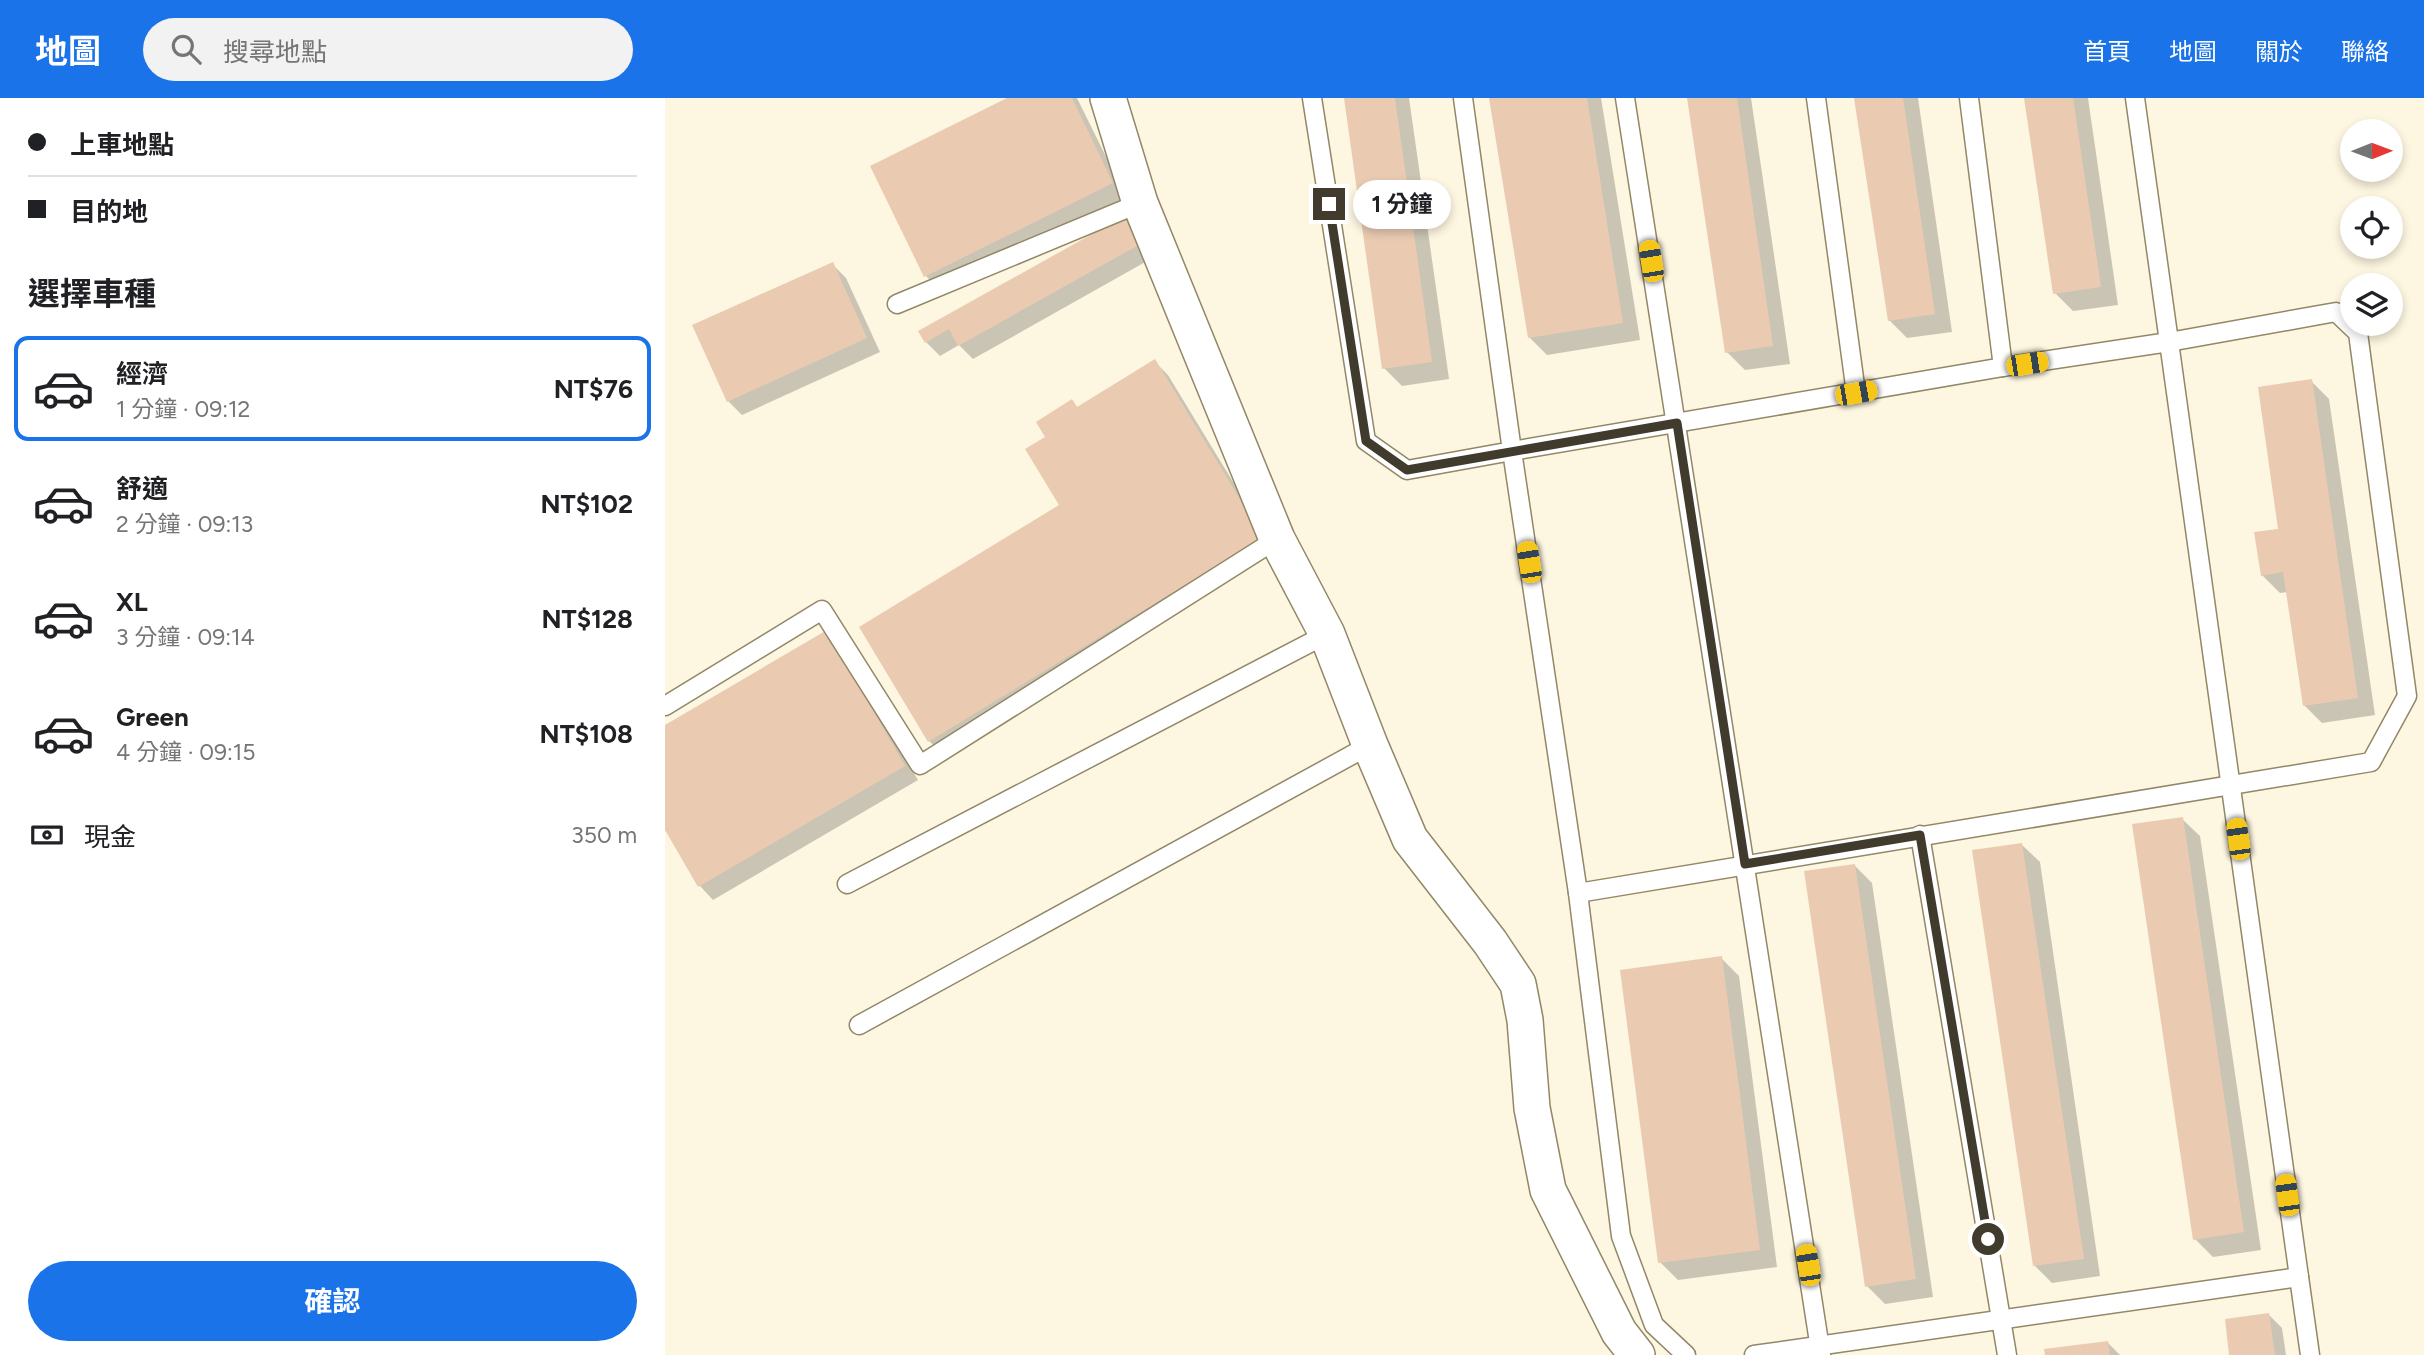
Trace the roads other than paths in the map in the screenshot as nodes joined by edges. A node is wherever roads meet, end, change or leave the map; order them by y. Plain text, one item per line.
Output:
1 (1108, 98) edge
2 (1312, 98) edge
3 (1463, 98) edge
4 (1625, 98) edge
5 (1816, 98) edge
6 (1969, 98) edge
7 (2135, 98) edge
8 (1140, 203) junction
9 (897, 304) dead end
10 (2169, 342) junction
11 (2003, 367) junction
12 (1856, 393) junction
13 (1677, 423) junction
14 (1513, 451) junction
15 (1277, 539) junction
16 (1327, 634) junction
17 (665, 706) edge
18 (1370, 745) junction
19 (2230, 785) junction
20 (1920, 835) junction
21 (1745, 864) junction
22 (847, 884) dead end
23 (1578, 894) junction
24 (859, 1025) dead end
25 (2299, 1277) junction
26 (2001, 1319) junction
27 (1821, 1350) edge
28 (1637, 1355) edge
29 (1686, 1355) edge
30 (1754, 1355) edge
31 (2007, 1355) edge
32 (2310, 1355) edge

1 - 8 street
2 - 14 lane
3 - 14 lane
4 - 13 lane
5 - 12 lane
6 - 11 lane
7 - 10 lane
8 - 9 lane
8 - 15 street
10 - 11 lane
10 - 19 lane
10 - 19 lane
11 - 12 lane
12 - 13 lane
13 - 14 lane
13 - 21 lane
14 - 23 lane
15 - 16 street
15 - 17 lane
16 - 18 street
16 - 22 lane
18 - 24 lane
18 - 28 street
19 - 20 lane
19 - 25 lane
20 - 21 lane
20 - 26 lane
21 - 23 lane
21 - 27 lane
23 - 29 lane
25 - 26 lane
25 - 32 lane
26 - 27 lane
26 - 31 lane
27 - 30 lane

